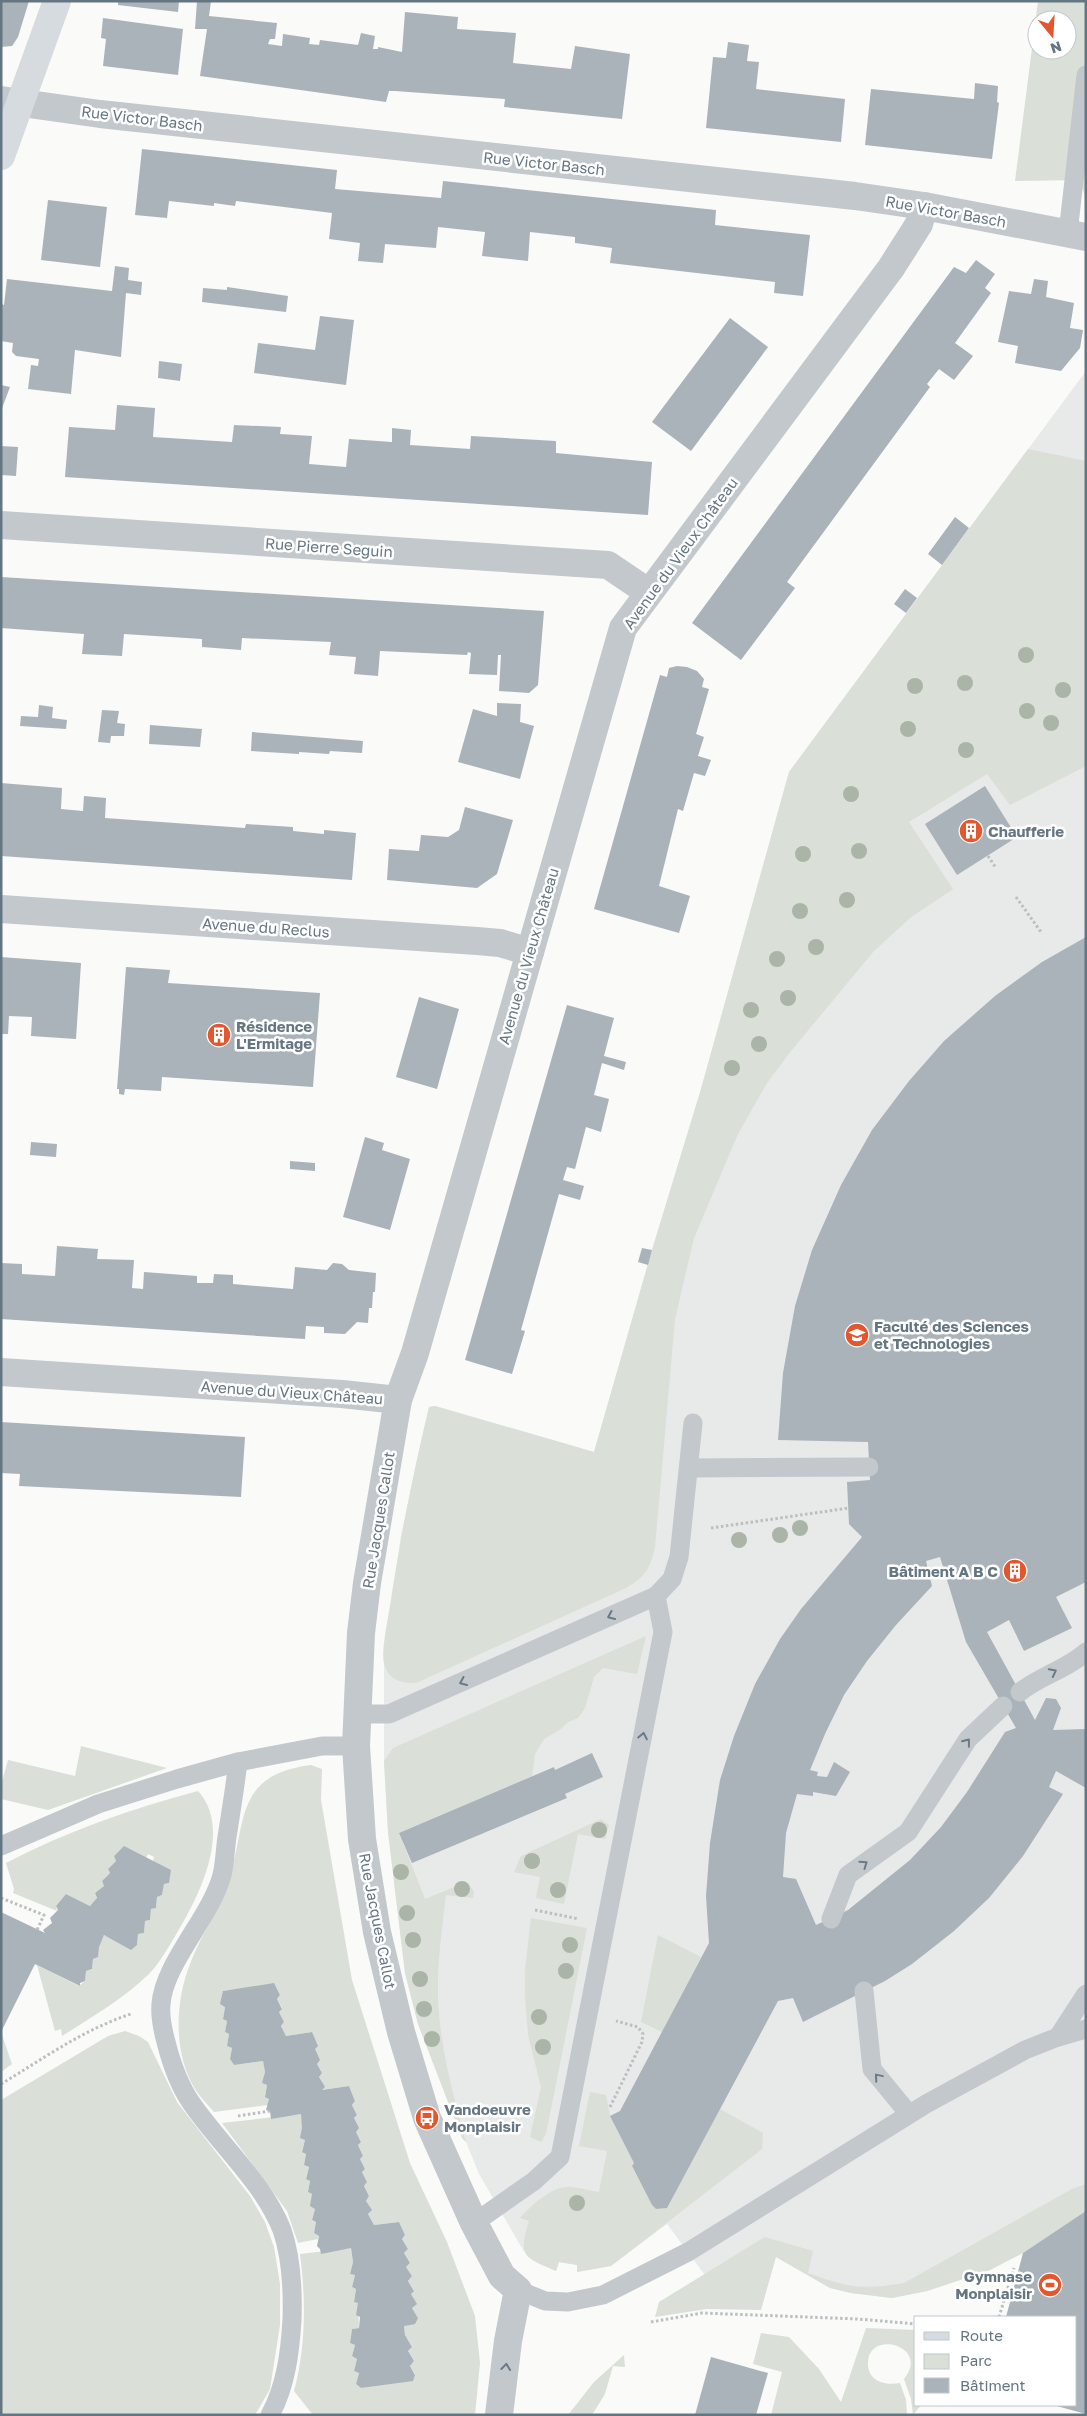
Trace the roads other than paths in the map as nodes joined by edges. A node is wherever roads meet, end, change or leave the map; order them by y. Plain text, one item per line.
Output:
1 (57, 1) edge
2 (1086, 75) edge
3 (11, 101) edge
4 (1, 156) edge
5 (924, 206) junction
6 (1077, 235) edge
7 (1, 525) edge
8 (648, 592) junction
9 (1, 909) edge
10 (530, 952) junction
11 (1, 1372) edge
12 (398, 1400) junction
13 (694, 1423) dead end
14 (869, 1466) dead end
15 (690, 1468) junction
16 (656, 1596) junction
17 (1086, 1652) edge
18 (1020, 1692) dead end
19 (1003, 1706) dead end
20 (356, 1714) junction
21 (356, 1746) junction
22 (238, 1762) junction
23 (1, 1846) edge
24 (831, 1918) dead end
25 (864, 1991) dead end
26 (1086, 1994) edge
27 (1086, 2029) edge
28 (1058, 2037) junction
29 (909, 2114) junction
30 (474, 2223) junction
31 (518, 2290) junction
32 (270, 2415) edge
33 (499, 2415) edge

1 - 3 street
2 - 6 lane
3 - 4 street
3 - 5 street, Rue Victor Basch
5 - 6 street, Rue Victor Basch
5 - 8 street, Avenue du Vieux Château
7 - 8 street, Rue Pierre Seguin
8 - 10 street, Avenue du Vieux Château
9 - 10 street, Avenue du Reclus
10 - 12 street, Avenue du Vieux Château
11 - 12 street, Avenue du Vieux Château
12 - 20 street, Rue Jacques Callot
13 - 15 lane
14 - 15 lane
15 - 16 lane
16 -> 20 lane
30 -> 16 lane
18 -> 17 lane
24 -> 19 lane
20 - 21 street, Rue Jacques Callot
21 - 22 lane
21 - 30 street, Rue Jacques Callot
22 - 23 lane
22 - 32 lane
29 -> 25 lane
26 - 28 lane
27 - 28 lane
28 - 29 lane
29 - 31 lane
30 - 31 street, Rue Jacques Callot
33 -> 31 street

